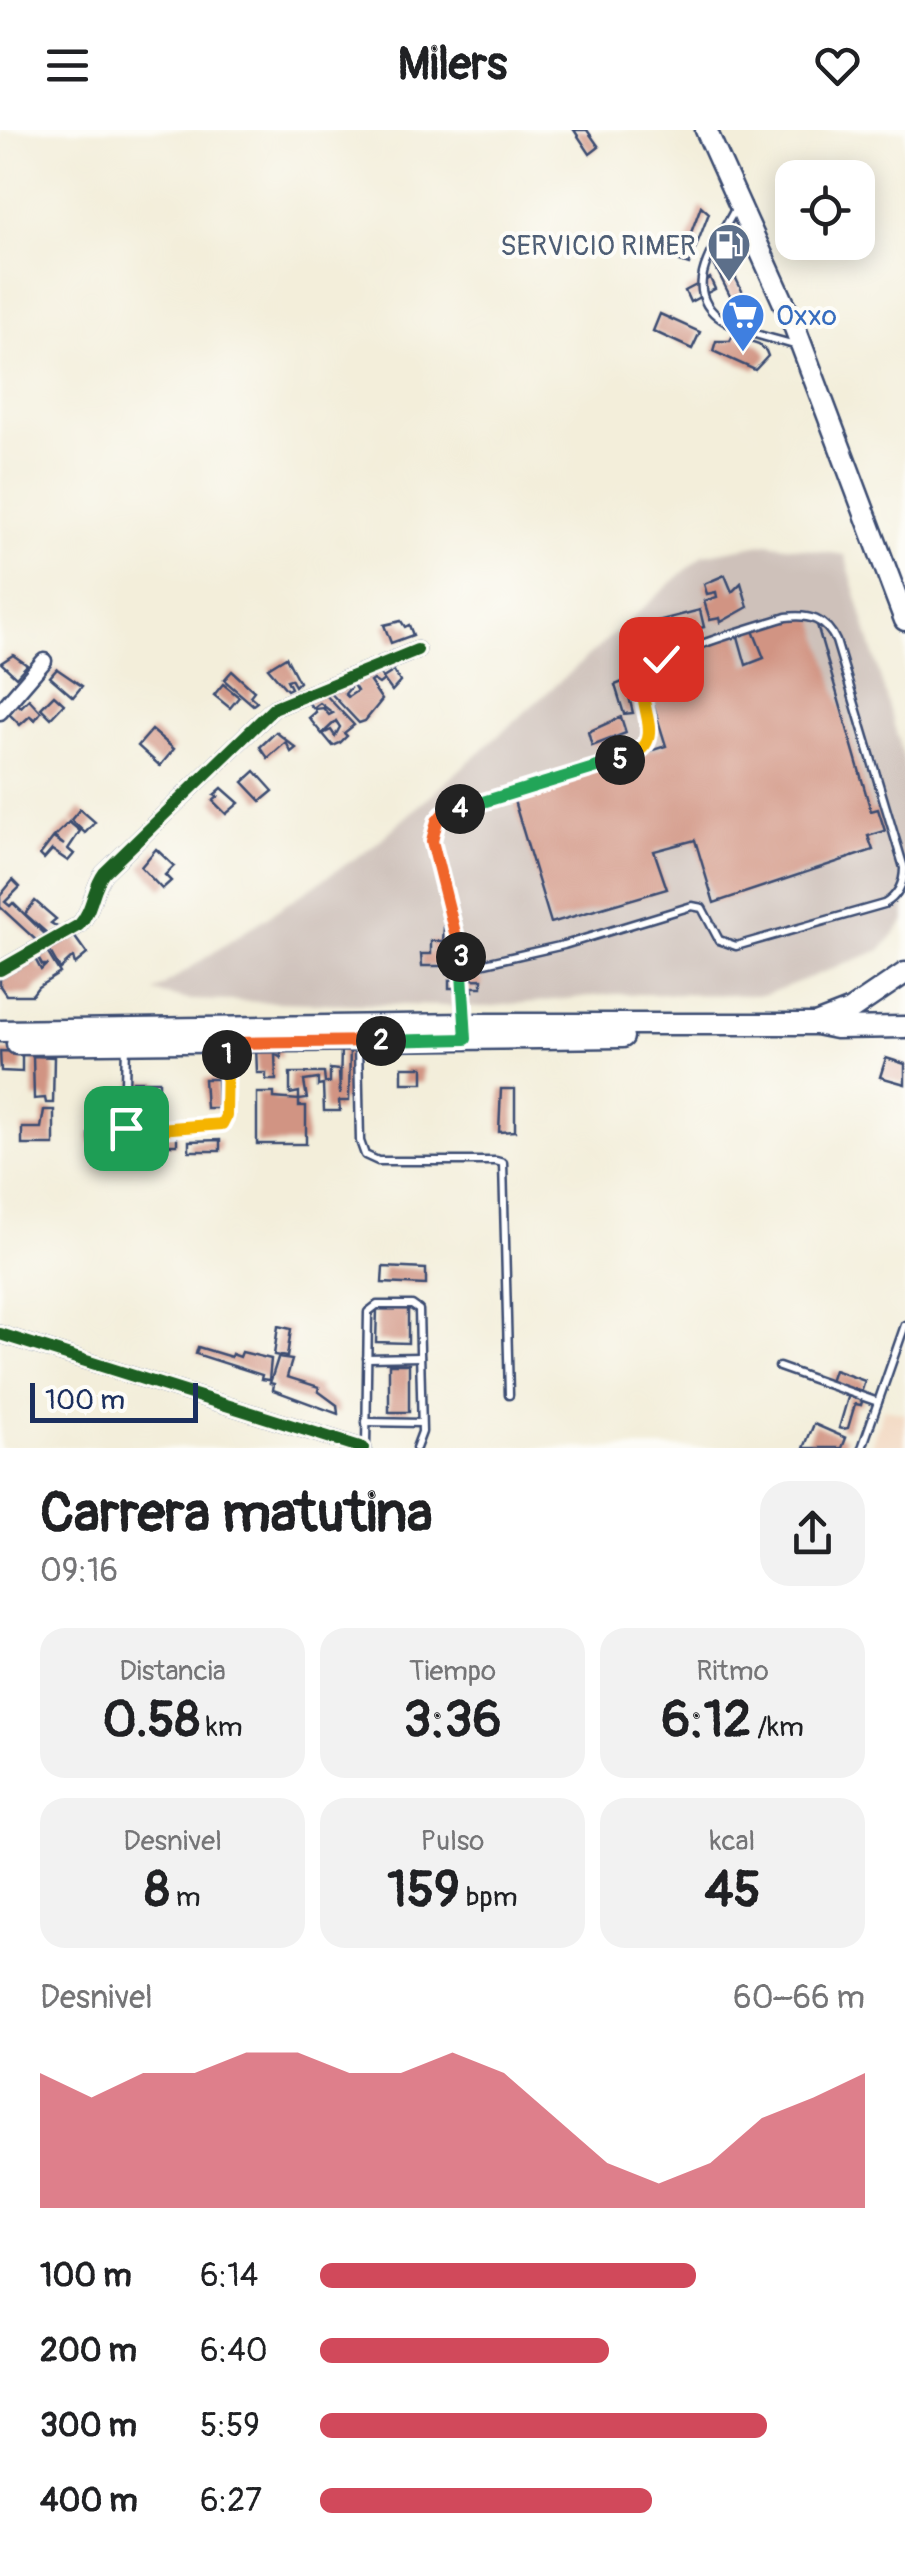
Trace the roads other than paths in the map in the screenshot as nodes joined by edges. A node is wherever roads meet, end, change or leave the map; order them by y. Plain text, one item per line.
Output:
1 (706, 130) edge
2 (740, 198) junction
3 (802, 348) junction
4 (905, 620) edge
5 (417, 650) dead end
6 (44, 662) dead end
7 (0, 712) edge
8 (463, 968) junction
9 (0, 970) edge
10 (905, 973) edge
11 (826, 1026) junction
12 (905, 1028) edge
13 (0, 1031) edge
14 (466, 1031) junction
15 (227, 1035) junction
16 (127, 1036) junction
17 (358, 1041) junction
18 (0, 1044) edge
19 (905, 1325) edge
20 (0, 1334) edge
21 (367, 1358) junction
22 (420, 1358) junction
23 (779, 1367) dead end
24 (509, 1395) dead end
25 (878, 1402) junction
26 (366, 1422) junction
27 (421, 1422) junction
28 (365, 1448) edge
29 (416, 1448) edge
30 (862, 1448) edge

1 - 2 main road
2 - 3 main road
2 - 3 lane
3 - 4 main road
5 - 9 street
6 - 7 street
8 - 8 lane
8 - 14 lane
10 - 11 main road
11 - 12 main road
11 - 14 main road
13 - 16 main road
14 - 15 main road
14 - 17 main road
15 - 16 main road
15 - 16 lane
15 - 17 main road
16 - 18 main road
17 - 24 lane
19 - 25 lane
20 - 28 street
21 - 22 lane
21 - 22 lane
21 - 26 lane
22 - 27 lane
23 - 25 lane
25 - 30 lane
26 - 27 lane
26 - 28 lane
27 - 29 lane

